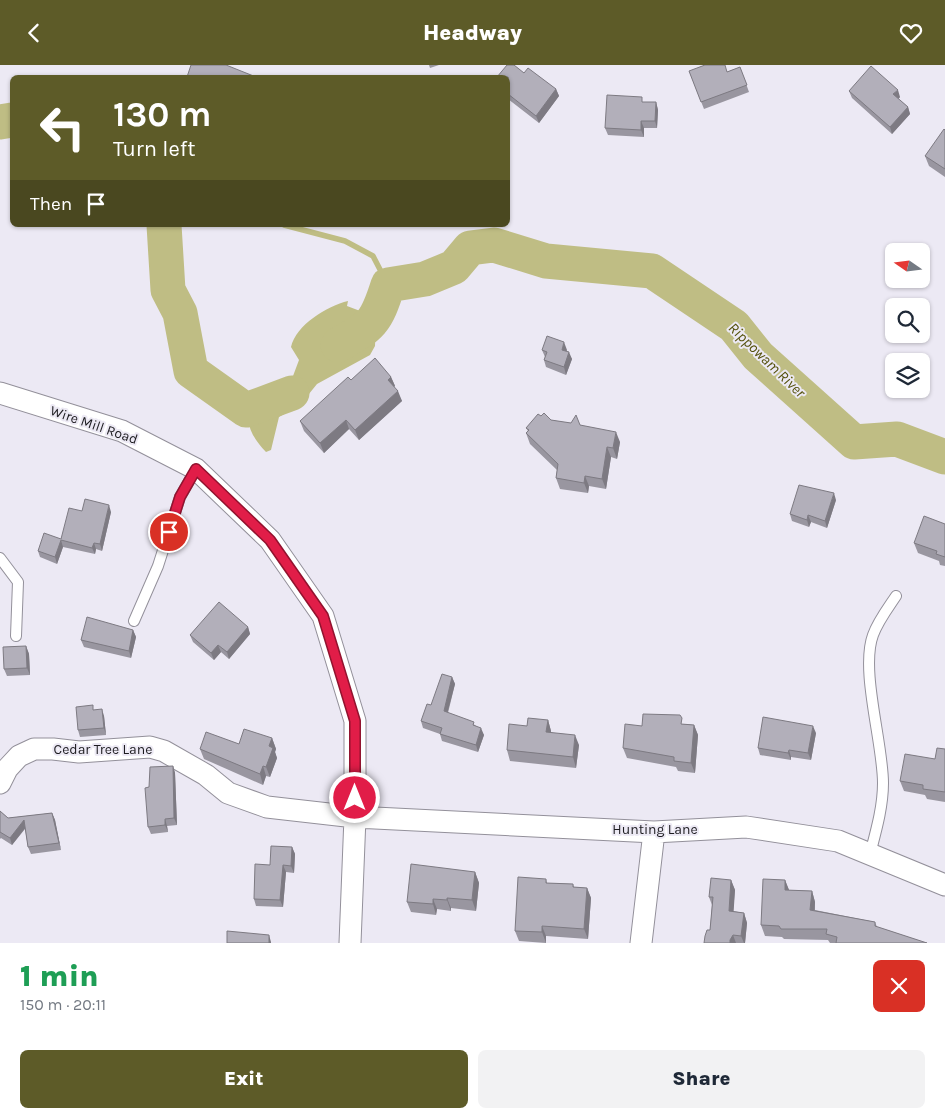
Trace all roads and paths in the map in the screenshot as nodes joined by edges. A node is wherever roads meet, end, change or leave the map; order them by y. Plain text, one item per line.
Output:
1 (0, 394) edge
2 (196, 469) junction
3 (0, 558) edge
4 (896, 596) dead end
5 (134, 621) dead end
6 (16, 637) dead end
7 (0, 783) edge
8 (356, 817) junction
9 (654, 832) junction
10 (870, 854) junction
11 (945, 885) edge
12 (350, 943) edge
13 (642, 943) edge

1 - 2 street, Wire Mill Road
2 - 5 lane
2 - 8 street, Wire Mill Road
3 - 6 lane
4 - 10 lane
7 - 8 street, Cedar Tree Lane
8 - 9 street, Hunting Lane
8 - 12 street, Wire Mill Road
9 - 10 street, Hunting Lane
9 - 13 street
10 - 11 street, Hunting Lane

